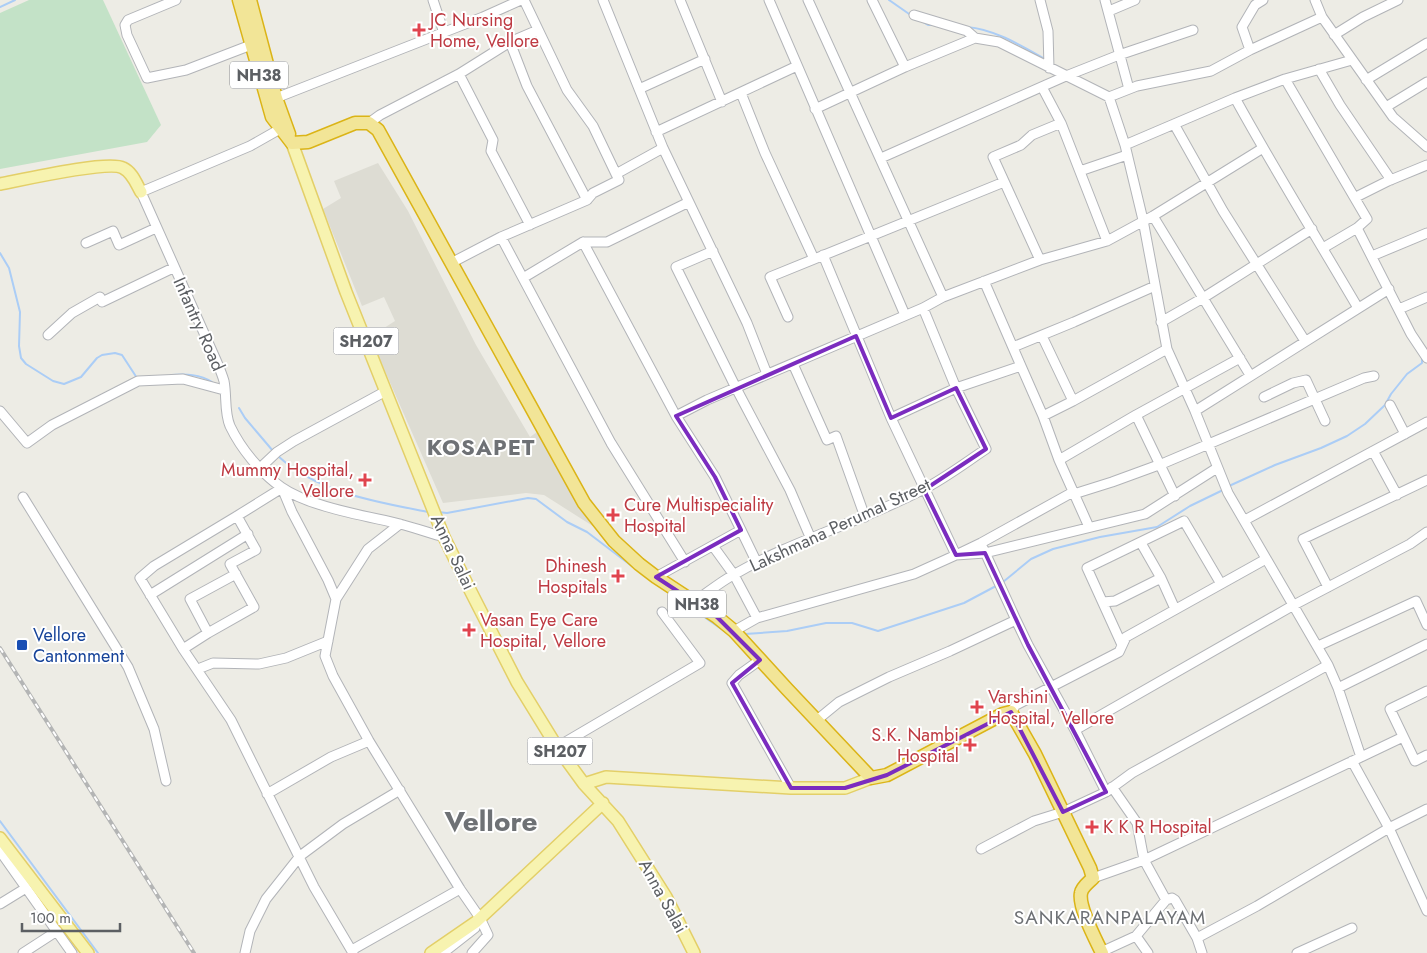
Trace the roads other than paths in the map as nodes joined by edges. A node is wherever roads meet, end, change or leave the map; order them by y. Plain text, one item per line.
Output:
1 (176, 0) edge
2 (239, 0) edge
3 (250, 0) edge
4 (433, 0) edge
5 (522, 0) edge
6 (603, 0) edge
7 (680, 0) edge
8 (769, 0) edge
9 (808, 0) edge
10 (872, 0) edge
11 (1040, 0) edge
12 (1105, 0) edge
13 (1135, 0) edge
14 (1315, 0) edge
15 (1398, 0) edge
16 (1259, 1) edge
17 (1108, 11) junction
18 (914, 15) dead end
19 (1322, 17) junction
20 (538, 30) junction
21 (1193, 30) dead end
22 (444, 33) junction
23 (1334, 35) junction
24 (975, 38) junction
25 (510, 42) junction
26 (1427, 44) edge
27 (250, 45) junction
28 (1250, 50) junction
29 (1119, 55) junction
30 (704, 59) junction
31 (1352, 60) junction
32 (797, 66) junction
33 (905, 67) junction
34 (1049, 68) junction
35 (1319, 69) junction
36 (459, 74) junction
37 (1066, 76) junction
38 (1285, 79) junction
39 (1366, 80) junction
40 (1427, 82) edge
41 (1042, 87) junction
42 (638, 89) junction
43 (1129, 89) junction
44 (741, 93) junction
45 (852, 93) junction
46 (1109, 97) junction
47 (276, 98) junction
48 (1235, 98) junction
49 (722, 102) junction
50 (1386, 107) junction
51 (815, 109) junction
52 (370, 123) junction
53 (1061, 123) junction
54 (1174, 124) junction
55 (280, 129) junction
56 (656, 132) junction
57 (292, 143) junction
58 (1427, 147) edge
59 (663, 148) junction
60 (1263, 148) junction
61 (1126, 150) junction
62 (881, 158) junction
63 (1427, 165) edge
64 (1080, 171) junction
65 (616, 174) junction
66 (1391, 180) junction
67 (1004, 182) junction
68 (1208, 183) junction
69 (0, 184) edge
70 (141, 192) junction
71 (1356, 198) junction
72 (586, 200) junction
73 (689, 202) junction
74 (1153, 216) junction
75 (909, 220) junction
76 (1143, 220) junction
77 (530, 225) junction
78 (156, 228) junction
79 (1356, 228) junction
80 (1312, 229) junction
81 (1427, 233) edge
82 (871, 236) junction
83 (502, 238) junction
84 (1107, 241) junction
85 (583, 242) junction
86 (86, 243) dead end
87 (1322, 248) junction
88 (713, 251) junction
89 (1372, 256) junction
90 (818, 257) junction
91 (1040, 260) junction
92 (451, 263) junction
93 (1256, 263) junction
94 (174, 268) junction
95 (523, 278) junction
96 (984, 281) junction
97 (1154, 286) junction
98 (1389, 289) junction
99 (943, 297) junction
100 (1427, 297) edge
101 (1203, 298) junction
102 (923, 308) junction
103 (1358, 308) junction
104 (1399, 309) junction
105 (905, 315) junction
106 (788, 317) dead end
107 (1161, 322) junction
108 (48, 335) dead end
109 (856, 336) junction
110 (1042, 336) junction
111 (1305, 341) junction
112 (1013, 347) junction
113 (1166, 349) junction
114 (1426, 357) edge
115 (1240, 358) junction
116 (793, 364) junction
117 (1021, 366) junction
118 (767, 374) junction
119 (1250, 376) junction
120 (1374, 376) dead end
121 (736, 388) junction
122 (956, 388) junction
123 (1185, 389) junction
124 (224, 390) junction
125 (386, 391) junction
126 (1264, 397) dead end
127 (1315, 399) junction
128 (1073, 401) junction
129 (1390, 405) dead end
130 (0, 410) edge
131 (1195, 411) junction
132 (1136, 415) junction
133 (676, 416) junction
134 (1043, 416) junction
135 (891, 418) junction
136 (1326, 421) dead end
137 (1427, 422) edge
138 (1405, 434) junction
139 (1208, 444) junction
140 (1374, 451) junction
141 (1059, 460) junction
142 (1159, 464) junction
143 (260, 468) junction
144 (1217, 468) junction
145 (1427, 480) edge
146 (282, 488) junction
147 (924, 490) junction
148 (1073, 492) junction
149 (1397, 495) junction
150 (1174, 496) junction
151 (23, 497) dead end
152 (237, 516) junction
153 (865, 517) junction
154 (1245, 520) junction
155 (400, 524) junction
156 (1089, 527) junction
157 (741, 530) junction
158 (1427, 532) edge
159 (248, 534) junction
160 (444, 537) junction
161 (811, 539) junction
162 (981, 543) junction
163 (1141, 543) junction
164 (713, 546) junction
165 (985, 553) junction
166 (956, 555) junction
167 (1266, 559) junction
168 (685, 562) junction
169 (757, 563) junction
170 (236, 574) junction
171 (734, 575) junction
172 (656, 577) junction
173 (1161, 578) junction
174 (1221, 584) junction
175 (1328, 587) junction
176 (150, 594) junction
177 (336, 599) junction
178 (694, 602) junction
179 (1103, 602) junction
180 (1292, 606) junction
181 (1175, 609) junction
182 (662, 612) dead end
183 (757, 618) junction
184 (1016, 620) junction
185 (1427, 625) edge
186 (734, 631) junction
187 (208, 633) junction
188 (328, 641) junction
189 (1427, 644) edge
190 (1122, 645) junction
191 (1318, 646) junction
192 (183, 649) junction
193 (760, 660) junction
194 (1328, 666) junction
195 (198, 669) junction
196 (1051, 686) junction
197 (1338, 688) junction
198 (1427, 691) edge
199 (1011, 712) junction
200 (817, 720) junction
201 (1075, 730) junction
202 (1403, 737) junction
203 (369, 741) junction
204 (557, 747) junction
205 (1427, 755) edge
206 (1361, 757) junction
207 (1352, 761) junction
208 (871, 778) junction
209 (166, 782) dead end
210 (584, 784) junction
211 (791, 788) junction
212 (1109, 789) junction
213 (400, 790) junction
214 (267, 794) junction
215 (603, 803) junction
216 (1427, 809) edge
217 (1063, 812) junction
218 (1389, 828) junction
219 (0, 838) edge
220 (981, 849) dead end
221 (0, 851) edge
222 (300, 856) junction
223 (1144, 860) junction
224 (1093, 878) junction
225 (26, 888) junction
226 (460, 889) junction
227 (1166, 900) junction
228 (0, 904) edge
229 (1427, 911) edge
230 (480, 918) junction
231 (1352, 928) dead end
232 (57, 931) junction
233 (1136, 936) junction
234 (1197, 938) junction
235 (353, 952) edge
236 (23, 953) edge
237 (72, 953) edge
238 (88, 953) edge
239 (245, 953) edge
240 (431, 953) edge
241 (443, 953) edge
242 (472, 953) edge
243 (694, 953) edge
244 (1101, 953) edge
245 (1148, 953) edge
246 (1202, 953) edge
247 (1297, 953) edge

1 - 27 street
2 - 27 highway, Anna Salai / NH38
3 - 47 highway, Anna Salai / NH38
4 - 22 street
5 - 20 street
5 - 22 street
6 - 42 street
7 - 30 street
8 - 32 street
9 - 45 street
10 - 33 street
11 - 34 street
12 - 17 street
13 - 17 street
14 - 19 street
15 - 23 street
16 - 28 street
17 - 29 street
18 - 24 street
19 - 23 street
19 - 28 street
20 - 25 street
20 - 65 street
21 - 29 street
22 - 47 street
23 - 31 street
24 - 33 street
24 - 34 street
25 - 36 street
25 - 72 street
26 - 39 street
27 - 55 highway, Anna Salai / NH38
28 - 43 street
29 - 37 street
29 - 43 street
30 - 42 street
30 - 49 street
31 - 35 street
31 - 39 street
32 - 44 street
32 - 51 street
33 - 45 street
34 - 37 street
35 - 38 street
35 - 66 street
36 - 52 street
36 - 77 street
37 - 41 street
37 - 46 street
38 - 48 street
38 - 71 street
39 - 50 street
40 - 50 street
41 - 53 street
41 - 62 street
42 - 56 street
43 - 46 street
44 - 49 street
44 - 90 street
45 - 51 street
45 - 62 street
46 - 61 street
47 - 57 highway, Anna Salai / NH38
48 - 54 street
48 - 60 street
49 - 56 street
50 - 58 street
51 - 82 street
52 - 57 highway
52 - 92 highway, NH38
53 - 64 street
53 - 67 street
54 - 61 street
54 - 68 street
55 - 57 highway, Anna Salai / NH38
55 - 70 street
56 - 59 street
57 - 125 main road, Anna Salai / SH207
59 - 65 street
59 - 73 street
60 - 68 street
60 - 80 street
61 - 64 street
61 - 76 street
62 - 75 street
63 - 66 street
64 - 84 street
65 - 72 street
66 - 71 street
67 - 75 street
67 - 91 street
68 - 74 street
68 - 93 street
69 - 70 main road, Infantry Road
70 - 78 street, Infantry Road
71 - 79 street
72 - 77 street
73 - 85 street
73 - 88 street
74 - 76 street
74 - 101 street
75 - 82 street
75 - 99 street
76 - 84 street
76 - 97 street
77 - 83 street
78 - 86 street
78 - 94 street, Infantry Road
79 - 87 street
79 - 89 street
80 - 87 street
80 - 93 street
81 - 89 street
82 - 90 street
82 - 105 street
83 - 92 street
83 - 95 street
84 - 91 street
85 - 95 street
85 - 133 street
87 - 103 street
88 - 118 street
88 - 121 street
89 - 98 street
90 - 106 street
90 - 109 street
91 - 96 street
92 - 172 highway, NH38
93 - 101 street
93 - 111 street
94 - 108 street
94 - 124 street, Infantry Road
95 - 168 street
96 - 99 street
96 - 112 street
97 - 107 street
97 - 110 street
98 - 103 street
98 - 104 street
99 - 102 street
100 - 104 street
101 - 107 street
101 - 115 street
102 - 105 street
102 - 122 street
103 - 111 street
104 - 114 street
105 - 109 street
107 - 113 street
109 - 116 street
109 - 135 street
110 - 112 street
110 - 128 street
111 - 119 street
112 - 117 street
113 - 123 street
113 - 128 street
115 - 119 street
115 - 123 street
116 - 118 street
116 - 153 street
117 - 122 street
117 - 134 street
118 - 121 street
119 - 131 street
120 - 127 street
121 - 133 street
121 - 161 street
122 - 135 street
122 - 147 street, Lakshmana Perumal Street
123 - 131 street
123 - 132 street
124 - 130 street
124 - 143 street, Infantry Road
125 - 143 street
125 - 160 main road, Anna Salai / SH207
126 - 127 street
127 - 136 street
127 - 139 street
128 - 134 street
129 - 138 street
131 - 139 street
132 - 141 street
132 - 142 street
133 - 157 street
134 - 141 street
135 - 147 street
137 - 138 street
138 - 140 street
139 - 142 street
139 - 144 street
140 - 149 street
140 - 154 street
141 - 148 street
142 - 148 street
142 - 150 street
143 - 146 street, Infantry Road
144 - 150 street
144 - 154 street
145 - 149 street
146 - 152 street
146 - 155 street, Infantry Road
146 - 177 street
147 - 153 street, Lakshmana Perumal Street
147 - 166 street
148 - 156 street
148 - 162 street
149 - 175 street
150 - 156 street
151 - 209 street
152 - 159 street
152 - 176 street
153 - 161 street, Lakshmana Perumal Street
154 - 167 street
155 - 160 street, Infantry Road
155 - 177 street
156 - 165 street
157 - 164 street
157 - 169 street
158 - 175 street
159 - 170 street
159 - 176 street
160 - 204 main road, Anna Salai / SH207
161 - 169 street, Lakshmana Perumal Street
162 - 165 street
162 - 166 street
163 - 173 street
163 - 174 street
163 - 179 street
164 - 168 street
164 - 171 street
165 - 166 street
165 - 184 street
166 - 183 street
167 - 174 street
167 - 180 street
168 - 172 street
169 - 171 street, Lakshmana Perumal Street
170 - 187 street
170 - 187 street
171 - 178 street, Lakshmana Perumal Street
171 - 183 street
172 - 178 highway, NH38
173 - 179 street
173 - 181 street
174 - 181 street
175 - 180 street
176 - 192 street
177 - 188 street
178 - 186 highway, NH38
179 - 190 street
180 - 191 street
180 - 201 street
181 - 190 street
182 - 204 street
183 - 186 street
184 - 196 street
184 - 200 street
185 - 191 street
186 - 193 highway, NH38
187 - 192 street
188 - 195 street
188 - 203 street
189 - 197 street
190 - 196 street
191 - 194 street
192 - 195 street
193 - 200 highway, NH38
193 - 211 street
194 - 197 street
194 - 212 street
195 - 214 street
196 - 199 street
196 - 201 street
197 - 206 street
198 - 202 street
199 - 208 highway
199 - 217 highway
200 - 208 highway, NH38
201 - 212 street
202 - 205 street
202 - 206 street
203 - 213 street
203 - 214 street
204 - 210 main road, Anna Salai / SH207
206 - 207 street
207 - 218 street
207 - 223 street
208 - 211 main road
210 - 211 main road
210 - 215 main road, Anna Salai / SH207
212 - 217 street
212 - 223 street
213 - 222 street
213 - 226 street
214 - 222 street
215 - 230 main road
215 - 243 main road, Anna Salai / SH207
216 - 218 street
217 - 220 street
217 - 224 highway
218 - 229 street
218 - 234 street
219 - 238 main road
221 - 225 street
222 - 235 street
222 - 239 street
223 - 224 street
223 - 227 street
224 - 244 highway
225 - 228 street
225 - 232 street
226 - 230 street
226 - 235 street
227 - 233 street
227 - 234 street
230 - 240 main road
230 - 241 street
230 - 242 street
231 - 247 street
232 - 236 street
232 - 237 street
233 - 244 street
233 - 245 street
234 - 246 street

